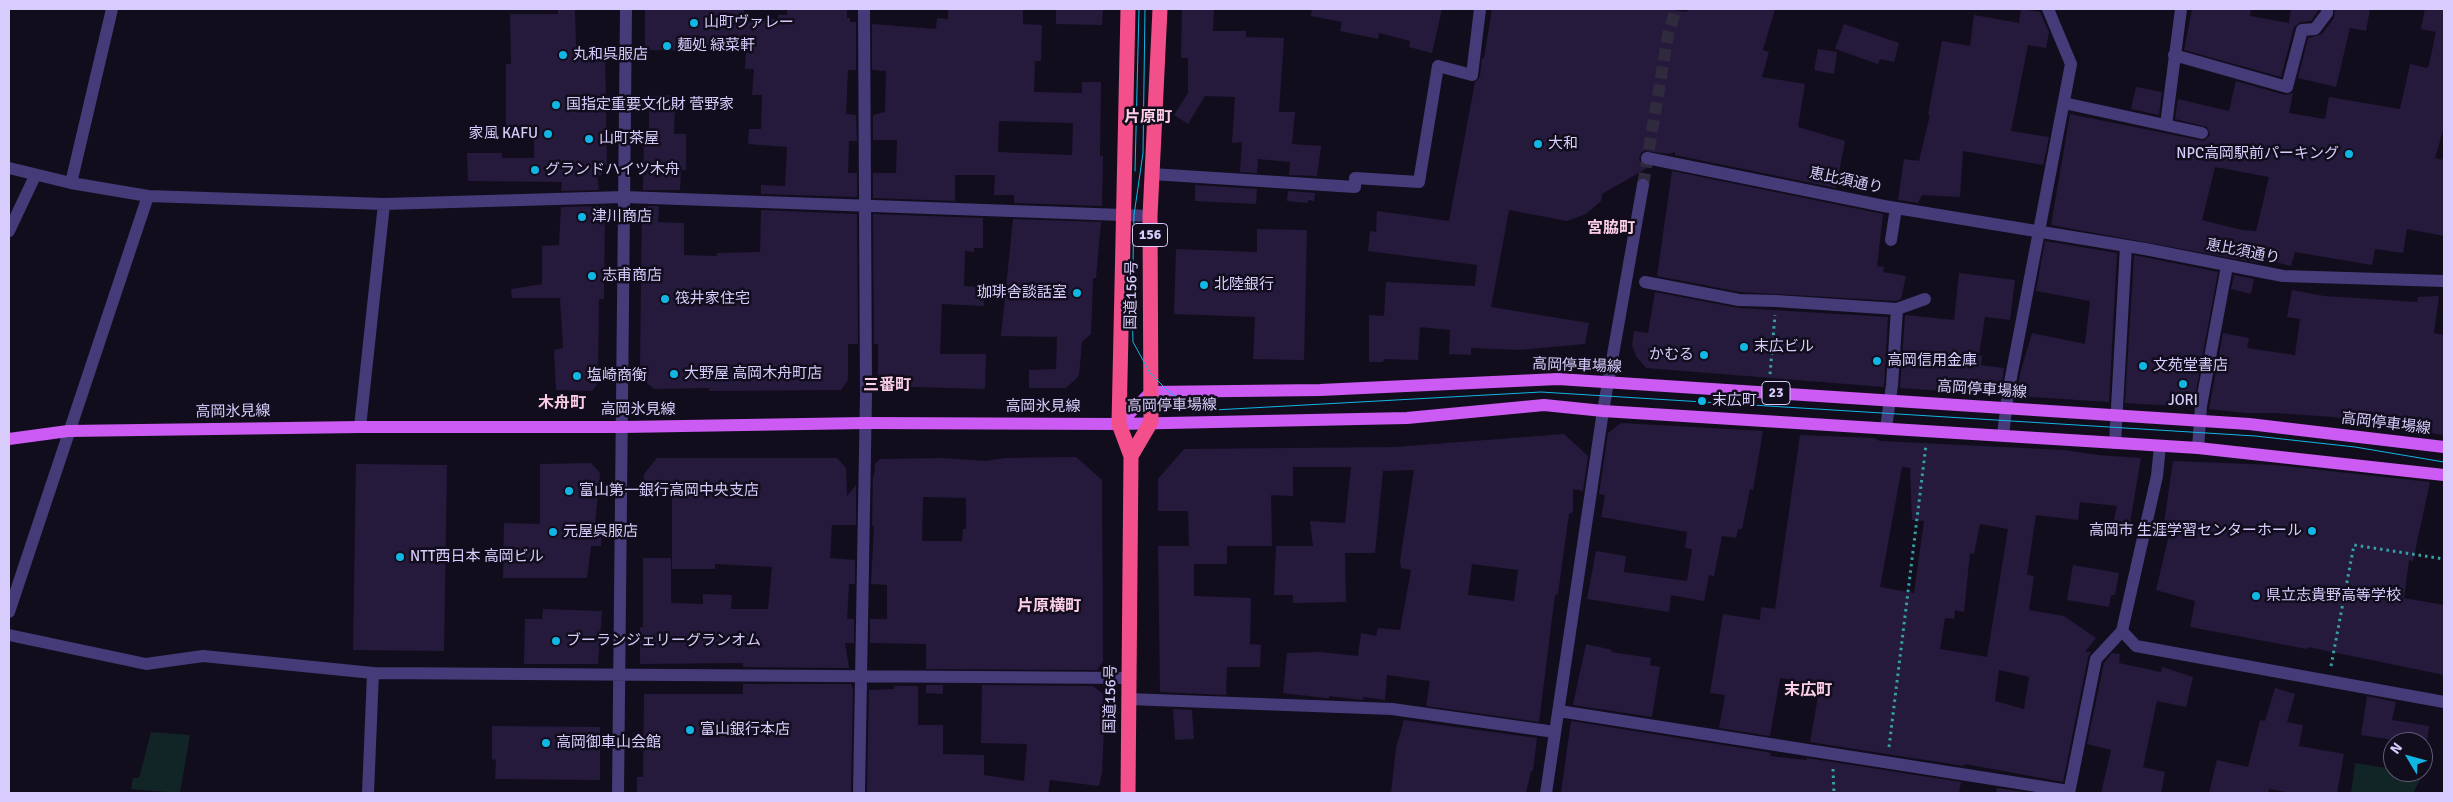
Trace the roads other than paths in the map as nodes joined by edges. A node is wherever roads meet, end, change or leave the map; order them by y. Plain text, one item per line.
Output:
1 (112, 9) edge
2 (626, 9) edge
3 (864, 9) edge
4 (1128, 9) edge
5 (1160, 9) edge
6 (1480, 9) edge
7 (2048, 9) edge
8 (2181, 9) edge
9 (2327, 9) edge
10 (2174, 55) junction
11 (2064, 102) junction
12 (2166, 126) junction
13 (2202, 133) dead end
14 (1647, 158) dead end
15 (9, 168) edge
16 (1152, 174) junction
17 (35, 176) junction
18 (71, 183) junction
19 (1643, 185) tunnel mouth
20 (148, 196) junction
21 (624, 197) junction
22 (384, 204) junction
23 (864, 204) junction
24 (1896, 208) junction
25 (1124, 214) junction
26 (1150, 216) junction
27 (9, 232) edge
28 (2038, 232) junction
29 (1891, 240) dead end
30 (2126, 246) junction
31 (2227, 266) junction
32 (2444, 281) edge
33 (1645, 282) dead end
34 (1925, 299) dead end
35 (1897, 309) junction
36 (1608, 382) junction
37 (1151, 392) junction
38 (1890, 401) junction
39 (2006, 408) junction
40 (1603, 411) junction
41 (2117, 416) junction
42 (2200, 421) junction
43 (1151, 422) junction
44 (865, 423) junction
45 (1119, 424) junction
46 (360, 427) junction
47 (623, 427) junction
48 (1886, 428) junction
49 (68, 430) junction
50 (2003, 435) junction
51 (9, 439) edge
52 (2114, 443) junction
53 (2160, 446) junction
54 (2444, 447) edge
55 (2198, 448) junction
56 (1131, 456) junction
57 (2444, 475) edge
58 (9, 612) edge
59 (2122, 631) junction
60 (9, 635) edge
61 (373, 673) junction
62 (619, 673) junction
63 (861, 677) junction
64 (1129, 678) junction
65 (1128, 699) junction
66 (2444, 702) edge
67 (1559, 711) junction
68 (1555, 732) junction
69 (2069, 792) edge
70 (368, 793) edge
71 (618, 793) edge
72 (859, 793) edge
73 (1128, 793) edge
74 (1546, 793) edge

1 - 18 street
2 - 21 street
3 - 23 street
4 - 25 highway, 国道156号 / 156
5 - 16 highway, 国道156号 / 156
6 - 16 street
7 - 11 street
8 - 10 street
9 - 10 street
10 - 12 street
11 - 12 street
11 - 28 street
12 - 13 street
14 - 24 street, 恵比須通り
15 - 17 street
16 - 26 highway, 国道156号 / 156
17 - 18 street
17 - 27 street
18 - 20 street
19 - 36 street
20 - 22 street
20 - 49 street
21 - 22 street
21 - 23 street
21 - 47 street
22 - 46 street
23 - 25 street
23 - 44 street
24 - 28 street, 恵比須通り
24 - 29 street
25 - 26 street
25 - 45 highway, 国道156号 / 156
26 - 37 highway, 国道156号 / 156
28 - 30 street, 恵比須通り
28 - 39 street
30 - 31 street, 恵比須通り
30 - 41 street
31 - 32 street, 恵比須通り
31 - 42 street
33 - 35 street
34 - 35 street
35 - 38 street
36 - 37 main road, 高岡停車場線 / 23
36 - 38 main road, 高岡停車場線 / 23
36 - 40 street
37 - 43 highway, 国道156号 / 156
37 - 45 main road, 高岡停車場線
38 - 39 main road, 高岡停車場線 / 23
38 - 48 street
39 - 41 main road, 高岡停車場線 / 23
39 - 50 street
40 - 43 main road, 高岡停車場線 / 23
40 - 48 main road, 高岡停車場線 / 23
40 - 67 street
41 - 42 main road, 高岡停車場線 / 23
41 - 52 street
42 - 54 main road, 高岡停車場線 / 23
42 - 55 street
43 - 45 main road, 高岡停車場線 / 23
43 - 56 highway, 国道156号 / 156
44 - 45 main road, 高岡氷見線
44 - 47 main road, 高岡氷見線
44 - 63 street
45 - 56 highway, 国道156号 / 156
46 - 47 main road, 高岡氷見線
46 - 49 main road, 高岡氷見線
47 - 62 street
48 - 50 main road, 高岡停車場線 / 23
49 - 51 main road, 高岡氷見線
49 - 58 street
50 - 52 main road, 高岡停車場線 / 23
52 - 53 main road, 高岡停車場線 / 23
53 - 55 main road, 高岡停車場線 / 23
53 - 59 street
55 - 57 main road, 高岡停車場線 / 23
56 - 64 highway, 国道156号 / 156
59 - 66 street
59 - 69 street
60 - 61 street
61 - 62 street
61 - 70 street
62 - 63 street
62 - 71 street
63 - 64 street
63 - 72 street
64 - 65 highway, 国道156号 / 156
65 - 68 street
65 - 73 highway, 国道156号 / 156
67 - 68 street
67 - 69 street
68 - 74 street

